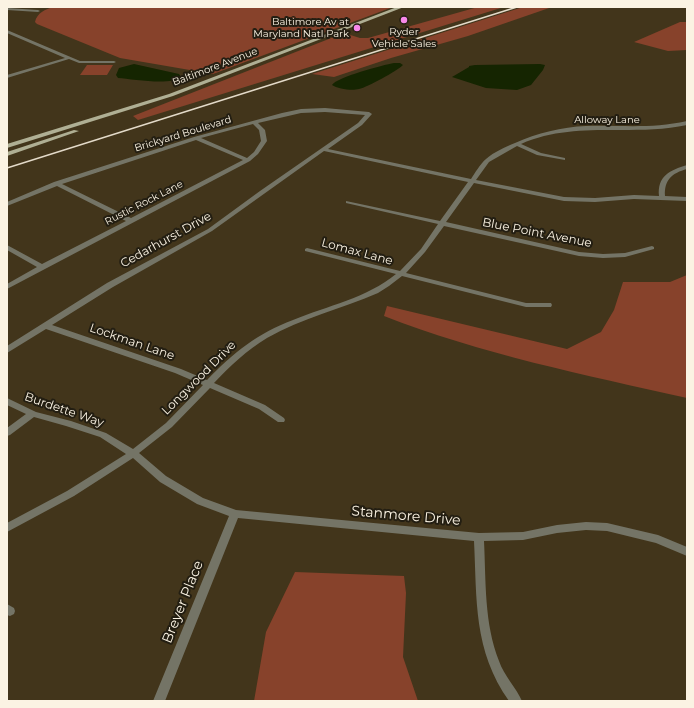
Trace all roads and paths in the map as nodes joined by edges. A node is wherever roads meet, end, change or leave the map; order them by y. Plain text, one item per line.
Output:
1 (402, 7) edge
2 (7, 9) edge
3 (38, 11) dead end
4 (7, 32) edge
5 (68, 58) junction
6 (114, 62) dead end
7 (7, 77) edge
8 (171, 95) junction
9 (370, 114) joint
10 (254, 122) junction
11 (687, 123) edge
12 (196, 138) junction
13 (517, 144) junction
14 (7, 146) edge
15 (325, 150) junction
16 (7, 154) edge
17 (563, 159) dead end
18 (248, 160) junction
19 (687, 167) edge
20 (472, 181) junction
21 (56, 183) junction
22 (662, 198) junction
23 (687, 199) edge
24 (348, 202) dead end
25 (7, 204) edge
26 (131, 221) junction
27 (442, 224) junction
28 (7, 247) edge
29 (652, 248) dead end
30 (307, 250) dead end
31 (42, 267) junction
32 (401, 275) junction
33 (7, 287) edge
34 (548, 305) dead end
35 (46, 326) junction
36 (7, 350) edge
37 (209, 384) junction
38 (7, 401) edge
39 (33, 414) junction
40 (281, 420) dead end
41 (7, 433) edge
42 (134, 454) junction
43 (235, 514) junction
44 (7, 528) edge
45 (479, 537) junction
46 (687, 552) edge
47 (159, 701) edge
48 (516, 701) edge

1 - 8 main road, Baltimore Avenue
2 - 3 street
4 - 5 street
5 - 6 street
5 - 7 street
8 - 14 main road, Baltimore Avenue
8 - 16 main road, Baltimore Avenue
9 - 10 street, Brickyard Boulevard
9 - 15 street, Cedarhurst Drive
10 - 12 street, Brickyard Boulevard
10 - 18 street, Rustic Rock Lane
11 - 13 street, Alloway Lane
12 - 18 street
12 - 21 street, Brickyard Boulevard
13 - 17 street
13 - 20 street, Alloway Lane
15 - 20 street
15 - 35 street, Cedarhurst Drive
18 - 26 street, Rustic Rock Lane
19 - 22 street
20 - 22 street
20 - 27 street, Longwood Drive
21 - 25 street, Brickyard Boulevard
21 - 26 street
22 - 23 street
24 - 27 street, Blue Point Avenue
26 - 31 street, Rustic Rock Lane
27 - 29 street, Blue Point Avenue
27 - 32 street, Longwood Drive
28 - 31 street
30 - 32 street, Lomax Lane
31 - 33 street, Rustic Rock Lane
32 - 34 street, Lomax Lane
32 - 37 street, Longwood Drive
35 - 36 street, Cedarhurst Drive
35 - 37 street, Lockman Lane
37 - 40 street, Lockman Lane
37 - 42 street, Longwood Drive
38 - 39 street, Burdette Way
39 - 41 street
39 - 42 street, Burdette Way
42 - 43 street, Stanmore Drive
42 - 44 street, Longwood Drive
43 - 45 street, Stanmore Drive
43 - 47 street, Breyer Place
45 - 46 street, Stanmore Drive
45 - 48 street

